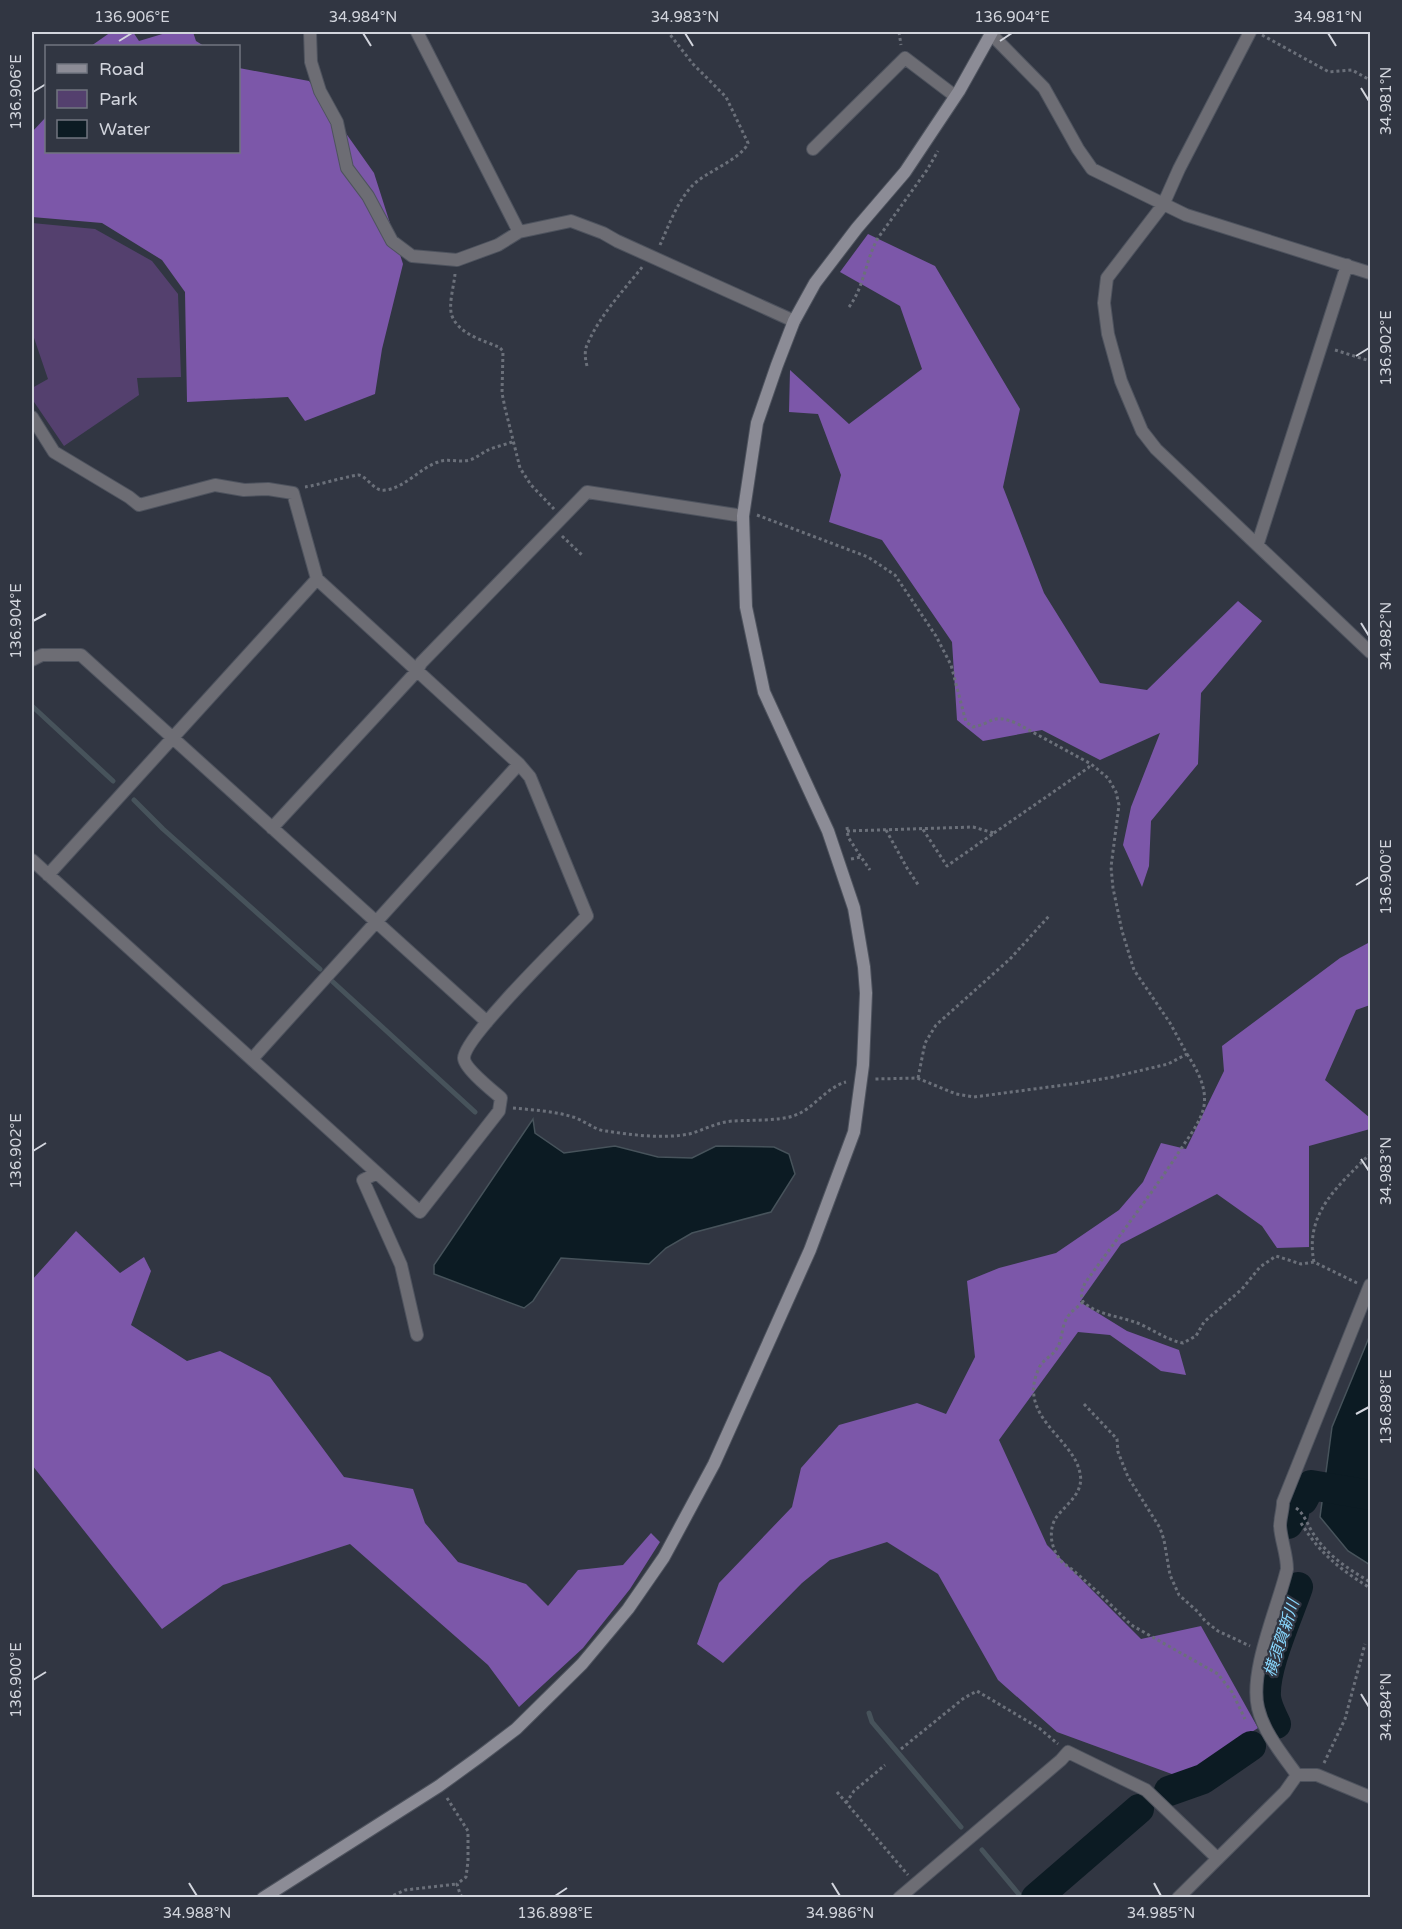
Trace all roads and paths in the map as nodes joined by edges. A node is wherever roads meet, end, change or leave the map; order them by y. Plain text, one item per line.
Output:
1 (310, 32) edge
2 (417, 32) edge
3 (668, 32) edge
4 (1250, 32) edge
5 (1255, 32) edge
6 (992, 33) edge
7 (1371, 80) edge
8 (955, 96) junction
9 (931, 134) junction
10 (813, 149) dead end
11 (1163, 205) junction
12 (519, 231) junction
13 (650, 257) junction
14 (457, 260) junction
15 (1347, 266) junction
16 (1371, 273) edge
17 (849, 307) dead end
18 (794, 321) junction
19 (1321, 345) junction
20 (1371, 361) edge
21 (587, 366) dead end
22 (32, 417) edge
23 (512, 442) junction
24 (293, 493) junction
25 (743, 514) junction
26 (562, 517) junction
27 (553, 527) junction
28 (1258, 543) junction
29 (583, 556) dead end
30 (317, 579) junction
31 (1371, 652) edge
32 (32, 660) edge
33 (417, 671) junction
34 (171, 738) junction
35 (519, 764) junction
36 (1091, 764) junction
37 (272, 828) junction
38 (922, 828) junction
39 (886, 830) junction
40 (994, 833) junction
41 (861, 857) junction
42 (32, 860) edge
43 (838, 862) junction
44 (870, 870) dead end
45 (48, 875) junction
46 (919, 886) dead end
47 (1049, 916) dead end
48 (376, 921) junction
49 (487, 1022) junction
50 (1187, 1054) junction
51 (252, 1059) junction
52 (918, 1078) junction
53 (861, 1080) junction
54 (500, 1107) junction
55 (1371, 1154) edge
56 (375, 1174) junction
57 (1314, 1262) junction
58 (1370, 1287) edge
59 (1083, 1302) junction
60 (417, 1335) dead end
61 (1084, 1404) dead end
62 (1283, 1502) junction
63 (1301, 1523) dead end
64 (1371, 1582) edge
65 (1371, 1588) edge
66 (1365, 1644) dead end
67 (1263, 1651) junction
68 (1265, 1727) junction
69 (901, 1749) dead end
70 (1068, 1752) junction
71 (885, 1765) dead end
72 (1297, 1775) junction
73 (1317, 1775) junction
74 (439, 1786) junction
75 (837, 1792) dead end
76 (1371, 1797) edge
77 (846, 1803) junction
78 (1217, 1858) junction
79 (916, 1883) junction
80 (457, 1884) junction
81 (263, 1898) edge
82 (388, 1898) edge
83 (463, 1898) edge
84 (899, 1898) edge
85 (1178, 1898) edge

1 - 14 street
2 - 12 street
3 - 13 path
4 - 11 street
5 - 7 path
6 - 8 street
6 - 11 street
8 - 9 street
8 - 10 street
9 - 17 path
9 - 18 street
11 - 15 street
11 - 28 street
12 - 13 street
12 - 14 street
13 - 18 street
13 - 21 path
14 - 23 path
15 - 16 street
15 - 19 street
18 - 25 street
19 - 20 path
19 - 28 street
22 - 24 street
23 - 24 path
23 - 26 path
24 - 30 street
25 - 26 street
25 - 36 path
25 - 43 street
26 - 27 street
27 - 29 path
27 - 33 street
28 - 31 street
30 - 33 street
30 - 34 street
32 - 34 street
33 - 35 street
33 - 37 street
34 - 37 street
34 - 45 street
35 - 48 street
35 - 49 street
36 - 40 path
36 - 50 path
37 - 48 street
38 - 39 path
38 - 40 path
38 - 40 path
39 - 41 path
39 - 46 path
41 - 43 path
41 - 44 path
42 - 45 street
43 - 53 street
45 - 51 street
47 - 52 path
48 - 49 street
48 - 51 street
49 - 54 street
50 - 52 path
50 - 59 path
51 - 56 street
52 - 53 path
53 - 54 path
53 - 74 street
54 - 56 street
55 - 57 path
56 - 60 street
57 - 58 path
57 - 59 path
58 - 62 street
59 - 68 path
61 - 67 path
62 - 64 path
62 - 67 street
63 - 65 path
66 - 73 path
67 - 68 street
68 - 72 street
69 - 70 path
70 - 78 street
70 - 79 street
71 - 77 path
72 - 73 street
72 - 78 street
73 - 76 street
74 - 80 path
74 - 81 street
75 - 77 path
77 - 79 path
78 - 85 street
79 - 84 street
80 - 82 path
80 - 83 path

